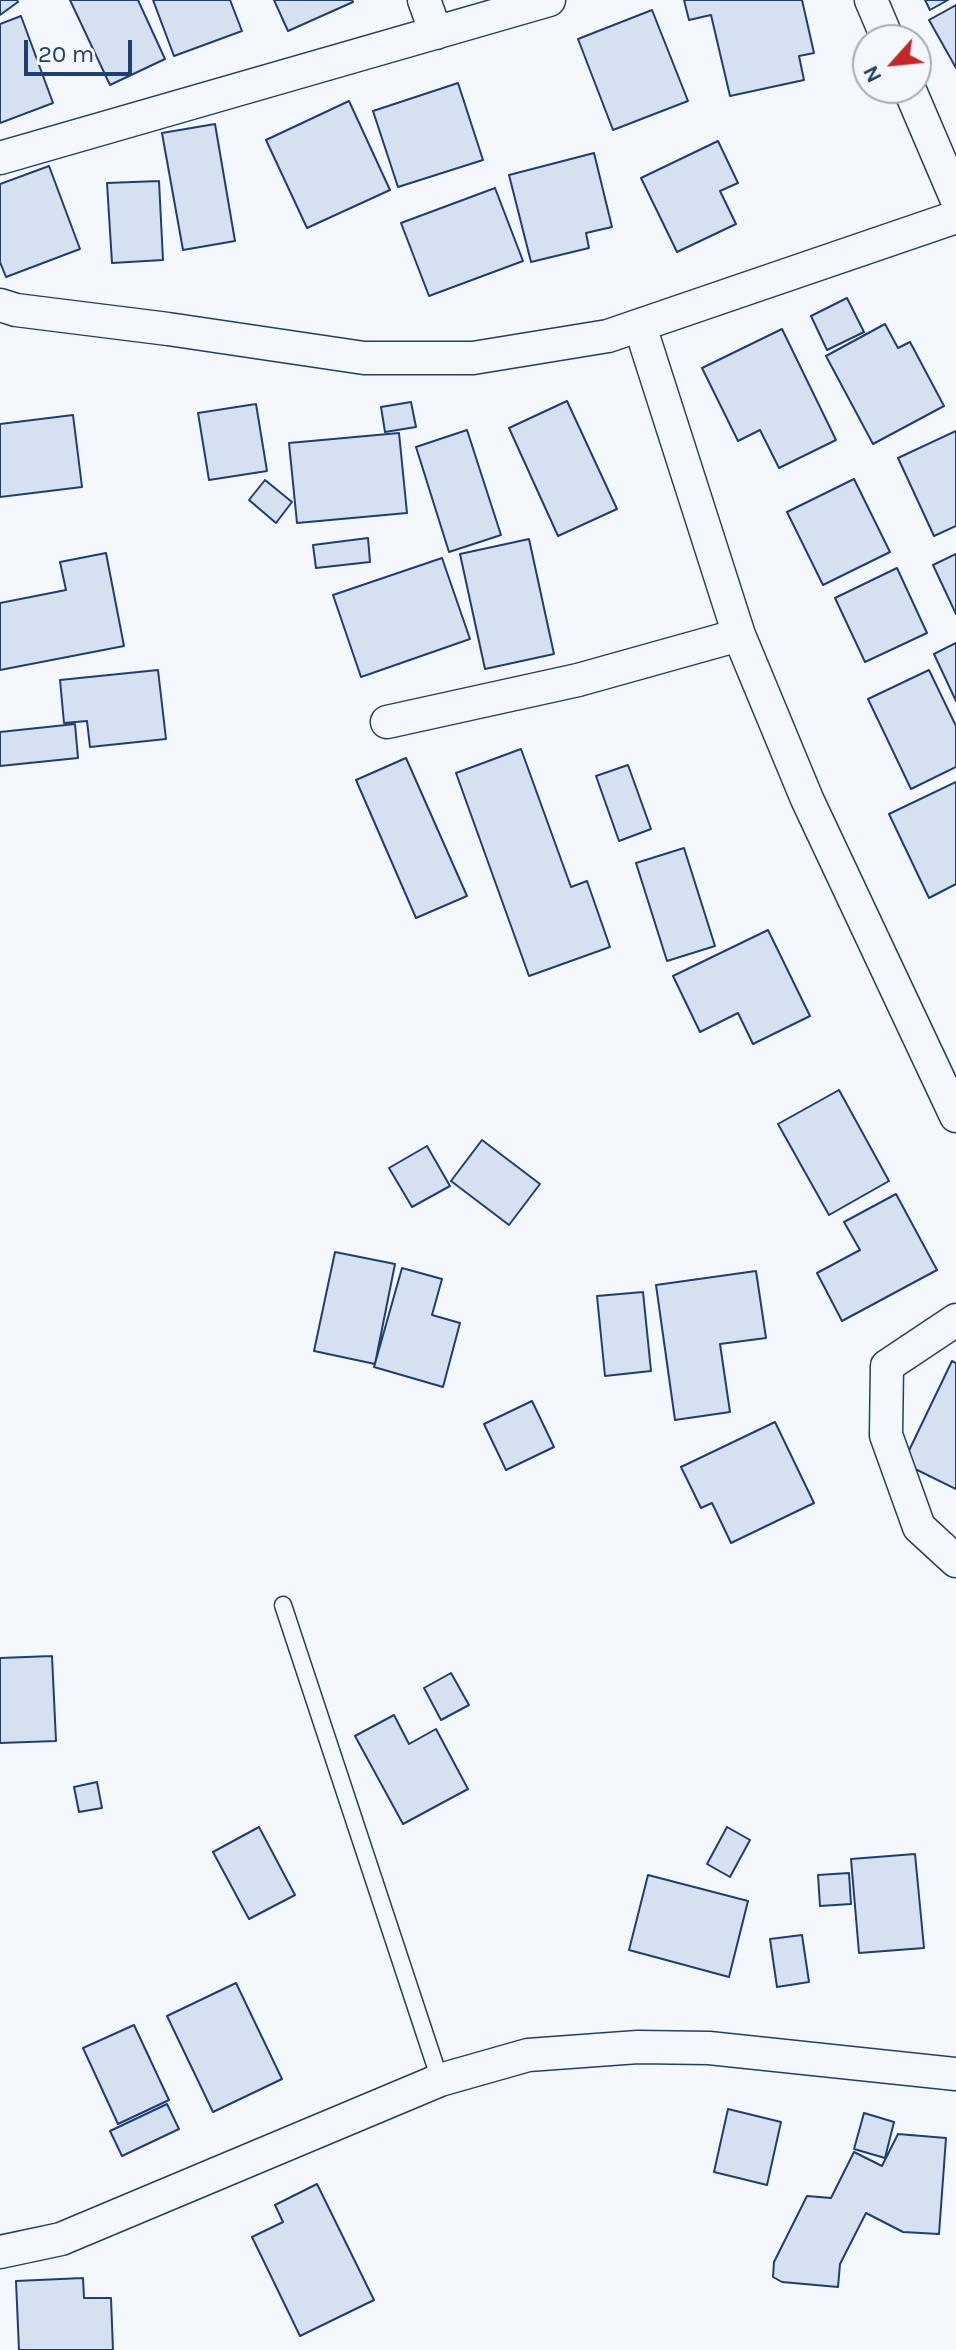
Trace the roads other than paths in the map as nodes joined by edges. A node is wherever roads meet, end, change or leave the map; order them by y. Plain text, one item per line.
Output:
1 (424, 0) edge
2 (549, 0) edge
3 (871, 0) edge
4 (881, 24) edge
5 (436, 33) junction
6 (916, 104) edge
7 (0, 158) edge
8 (956, 198) edge
9 (956, 217) edge
10 (0, 305) edge
11 (640, 326) junction
12 (739, 635) junction
13 (387, 722) dead end
14 (956, 1116) edge
15 (956, 1320) edge
16 (956, 1561) edge
17 (283, 1605) dead end
18 (956, 2074) edge
19 (440, 2080) junction
20 (0, 2252) edge

1 - 5 street
2 - 5 street
3 - 4 street
5 - 7 street
6 - 8 street
9 - 11 street
10 - 11 street
11 - 12 street
12 - 13 street
12 - 14 street
15 - 16 street
17 - 19 lane
18 - 19 street
19 - 20 street

